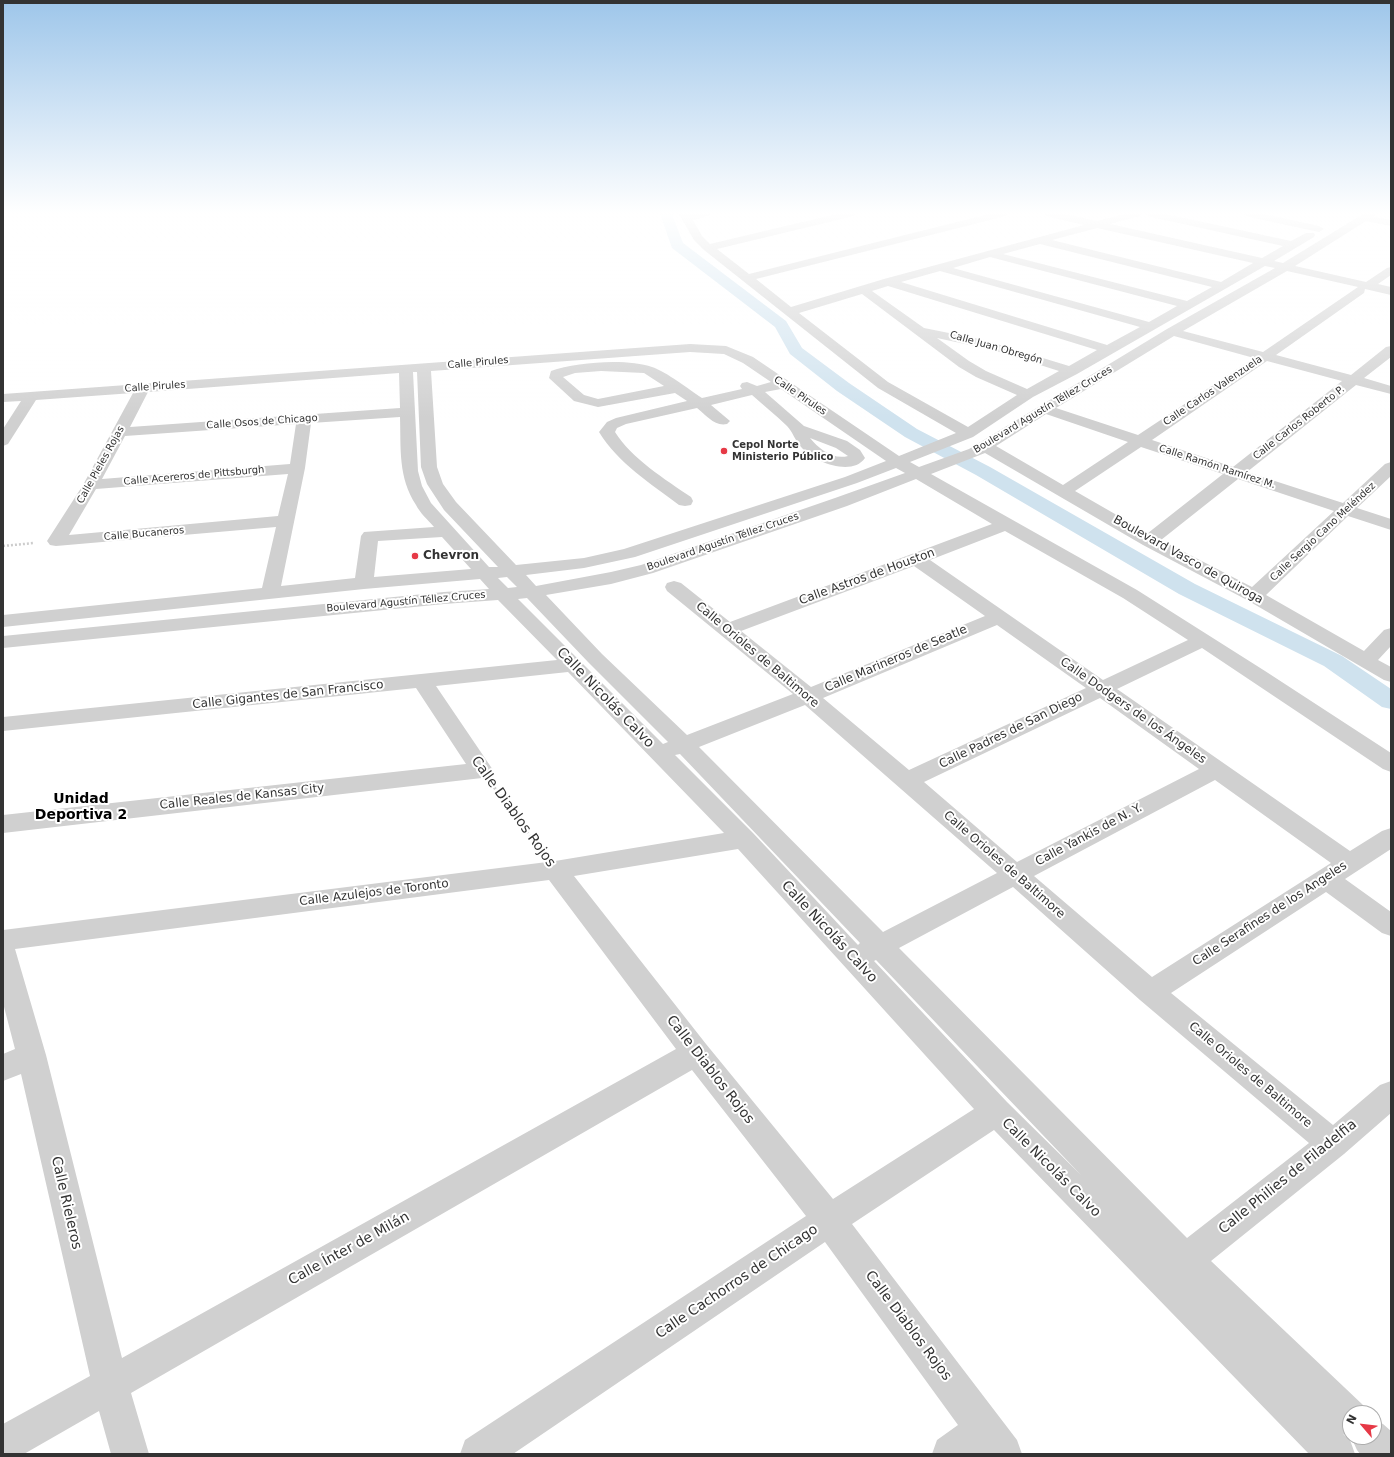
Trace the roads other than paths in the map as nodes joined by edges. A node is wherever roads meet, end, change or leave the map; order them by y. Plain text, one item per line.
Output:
1 (752, 282) edge
2 (888, 282) joint
3 (990, 282) edge
4 (1098, 282) edge
5 (1207, 282) edge
6 (1230, 282) edge
7 (1259, 282) edge
8 (1338, 282) edge
9 (1373, 282) edge
10 (1223, 286) junction
11 (1364, 288) junction
12 (864, 290) junction
13 (1391, 291) edge
14 (1391, 298) edge
15 (1187, 305) junction
16 (789, 312) junction
17 (1151, 326) junction
18 (919, 331) junction
19 (1172, 332) junction
20 (1109, 350) junction
21 (1391, 350) edge
22 (1266, 356) junction
23 (415, 368) junction
24 (1072, 371) junction
25 (1354, 380) junction
26 (779, 382) junction
27 (143, 387) junction
28 (677, 388) junction
29 (751, 388) junction
30 (1391, 390) edge
31 (1028, 394) junction
32 (31, 396) junction
33 (3, 398) edge
34 (699, 402) junction
35 (1044, 409) junction
36 (406, 412) junction
37 (304, 419) junction
38 (722, 421) dead end
39 (800, 430) dead end
40 (118, 432) junction
41 (968, 434) junction
42 (3, 441) edge
43 (1139, 441) junction
44 (980, 449) junction
45 (898, 462) junction
46 (1391, 467) edge
47 (297, 468) junction
48 (1236, 472) junction
49 (917, 474) junction
50 (91, 485) junction
51 (1064, 491) junction
52 (685, 501) dead end
53 (1346, 510) junction
54 (284, 521) junction
55 (1391, 525) edge
56 (1006, 526) junction
57 (447, 531) junction
58 (56, 541) joint
59 (1149, 541) junction
60 (917, 559) junction
61 (485, 574) junction
62 (364, 583) junction
63 (508, 583) junction
64 (674, 587) dead end
65 (532, 592) junction
66 (270, 594) junction
67 (1254, 596) junction
68 (999, 617) junction
69 (3, 620) edge
70 (728, 629) junction
71 (1391, 634) edge
72 (1204, 640) junction
73 (3, 642) edge
74 (1366, 660) junction
75 (572, 665) junction
76 (1391, 676) edge
77 (422, 681) junction
78 (1100, 688) junction
79 (808, 696) junction
80 (3, 724) edge
81 (683, 744) junction
82 (659, 753) junction
83 (1391, 764) edge
84 (482, 770) joint
85 (1215, 770) junction
86 (906, 781) junction
87 (3, 824) edge
88 (1391, 837) edge
89 (744, 839) junction
90 (1349, 863) junction
91 (555, 870) junction
92 (1015, 874) junction
93 (1325, 878) junction
94 (1391, 926) edge
95 (3, 940) edge
96 (878, 946) junction
97 (3, 951) edge
98 (855, 959) junction
99 (1150, 992) junction
100 (696, 1053) junction
101 (17, 1061) edge
102 (1391, 1094) edge
103 (996, 1112) junction
104 (1333, 1144) junction
105 (829, 1220) junction
106 (1185, 1260) junction
107 (110, 1384) junction
108 (1342, 1410) edge
109 (993, 1441) edge
110 (3, 1445) edge
111 (130, 1454) edge
112 (479, 1454) edge
113 (951, 1454) edge
114 (1336, 1454) edge

1 - 16 street
2 - 12 street
2 - 20 street
3 - 17 street
4 - 15 street
5 - 10 street
6 - 10 street, Boulevard Agustín Téllez Cruces
7 - 19 street, Boulevard Agustín Téllez Cruces
8 - 11 street
9 - 11 street, Calle Carlos Valenzuela
10 - 15 street, Boulevard Agustín Téllez Cruces
11 - 13 street
11 - 14 street
11 - 22 street, Calle Carlos Valenzuela
12 - 16 street
12 - 18 street
15 - 17 street, Boulevard Agustín Téllez Cruces
16 - 41 street
17 - 20 street, Boulevard Agustín Téllez Cruces
18 - 24 street, Calle Juan Obregón
18 - 31 street
19 - 22 street
19 - 35 street, Boulevard Agustín Téllez Cruces
20 - 24 street, Boulevard Agustín Téllez Cruces
21 - 25 street, Calle Carlos Roberto P.
22 - 25 street
22 - 43 street, Calle Carlos Valenzuela
23 - 26 street, Calle Pirules
23 - 27 street, Calle Pirules
23 - 36 street, Calle Nicolás Calvo
23 - 63 street, Calle Nicolás Calvo
24 - 31 street, Boulevard Agustín Téllez Cruces
25 - 30 street
25 - 48 street, Calle Carlos Roberto P.
26 - 29 street
26 - 45 street, Calle Pirules
27 - 32 street, Calle Pirules
27 - 40 street, Calle Pieles Rojas
28 - 28 street
28 - 34 street
29 - 34 street
29 - 39 street
31 - 41 street, Boulevard Agustín Téllez Cruces
32 - 33 street, Calle Pirules
32 - 42 street
34 - 38 street
34 - 52 street
35 - 43 street, Calle Ramón Ramírez M.
35 - 44 street, Boulevard Agustín Téllez Cruces
36 - 37 street, Calle Osos de Chicago
36 - 57 street, Calle Nicolás Calvo
37 - 40 street, Calle Osos de Chicago
37 - 47 street
40 - 50 street, Calle Pieles Rojas
41 - 45 street, Boulevard Agustín Téllez Cruces
43 - 48 street, Calle Ramón Ramírez M.
43 - 51 street, Calle Carlos Valenzuela
44 - 49 street, Boulevard Agustín Téllez Cruces
44 - 51 street, Boulevard Vasco de Quiroga
45 - 49 street, Calle Pirules
45 - 63 street, Boulevard Agustín Téllez Cruces
46 - 53 street, Calle Sergio Cano Meléndez
47 - 50 street, Calle Acereros de Pittsburgh
47 - 54 street
48 - 53 street, Calle Ramón Ramírez M.
48 - 59 street, Calle Carlos Roberto P.
49 - 56 street, Calle Pirules
49 - 65 street, Boulevard Agustín Téllez Cruces
50 - 58 street, Calle Pieles Rojas
51 - 59 street, Boulevard Vasco de Quiroga
53 - 55 street, Calle Ramón Ramírez M.
53 - 67 street, Calle Sergio Cano Meléndez
54 - 58 street, Calle Bucaneros
54 - 66 street
56 - 60 street, Calle Astros de Houston
56 - 72 street, Calle Pirules
57 - 61 street, Calle Nicolás Calvo
57 - 62 street
59 - 67 street, Boulevard Vasco de Quiroga
60 - 68 street, Calle Dodgers de los Ángeles
60 - 70 street, Calle Astros de Houston
61 - 62 street, Boulevard Agustín Téllez Cruces
61 - 63 street, Calle Nicolás Calvo
62 - 66 street, Boulevard Agustín Téllez Cruces
63 - 65 street, Calle Nicolás Calvo
63 - 73 street, Boulevard Agustín Téllez Cruces
63 - 75 street, Calle Nicolás Calvo
64 - 70 street, Calle Orioles de Baltimore
65 - 81 street, Calle Nicolás Calvo
66 - 69 street, Boulevard Agustín Téllez Cruces
67 - 74 street, Boulevard Vasco de Quiroga
68 - 78 street, Calle Dodgers de los Ángeles
68 - 79 street, Calle Marineros de Seatle
70 - 79 street, Calle Orioles de Baltimore
71 - 74 street
72 - 78 street, Calle Padres de San Diego
72 - 83 street, Calle Pirules
74 - 76 street, Boulevard Vasco de Quiroga
75 - 77 street, Calle Gigantes de San Francisco
75 - 82 street, Calle Nicolás Calvo
77 - 80 street, Calle Gigantes de San Francisco
77 - 84 street, Calle Diablos Rojos
78 - 85 street, Calle Dodgers de los Ángeles
78 - 86 street, Calle Padres de San Diego
79 - 81 street, Calle Marineros de Seatle
79 - 86 street, Calle Orioles de Baltimore
81 - 82 street, Calle Marineros de Seatle
81 - 96 street, Calle Nicolás Calvo
82 - 89 street, Calle Nicolás Calvo
84 - 87 street, Calle Reales de Kansas City
85 - 90 street, Calle Dodgers de los Ángeles
85 - 92 street, Calle Yankis de N. Y.
86 - 92 street, Calle Orioles de Baltimore
88 - 90 street, Calle Serafines de los Angeles
89 - 91 street, Calle Azulejos de Toronto
89 - 98 street, Calle Nicolás Calvo
90 - 93 street, Calle Serafines de los Angeles
91 - 95 street, Calle Azulejos de Toronto
91 - 100 street, Calle Diablos Rojos
92 - 96 street, Calle Yankis de N. Y.
92 - 99 street, Calle Orioles de Baltimore
93 - 94 street
93 - 99 street, Calle Serafines de los Angeles
96 - 98 street, Calle Yankis de N. Y.
96 - 106 street, Calle Nicolás Calvo
97 - 101 street, Calle Rieleros
98 - 103 street, Calle Nicolás Calvo
99 - 104 street, Calle Orioles de Baltimore
100 - 105 street, Calle Diablos Rojos
100 - 107 street, Calle Ínter de Milán
101 - 107 street, Calle Rieleros
102 - 104 street, Calle Philies de Filadelfia
103 - 105 street, Calle Cachorros de Chicago
103 - 114 street, Calle Nicolás Calvo
104 - 106 street, Calle Philies de Filadelfia
105 - 109 street, Calle Diablos Rojos
105 - 112 street, Calle Cachorros de Chicago
106 - 108 street, Calle Nicolás Calvo
107 - 110 street, Calle Ínter de Milán
107 - 111 street, Calle Rieleros
109 - 113 street

